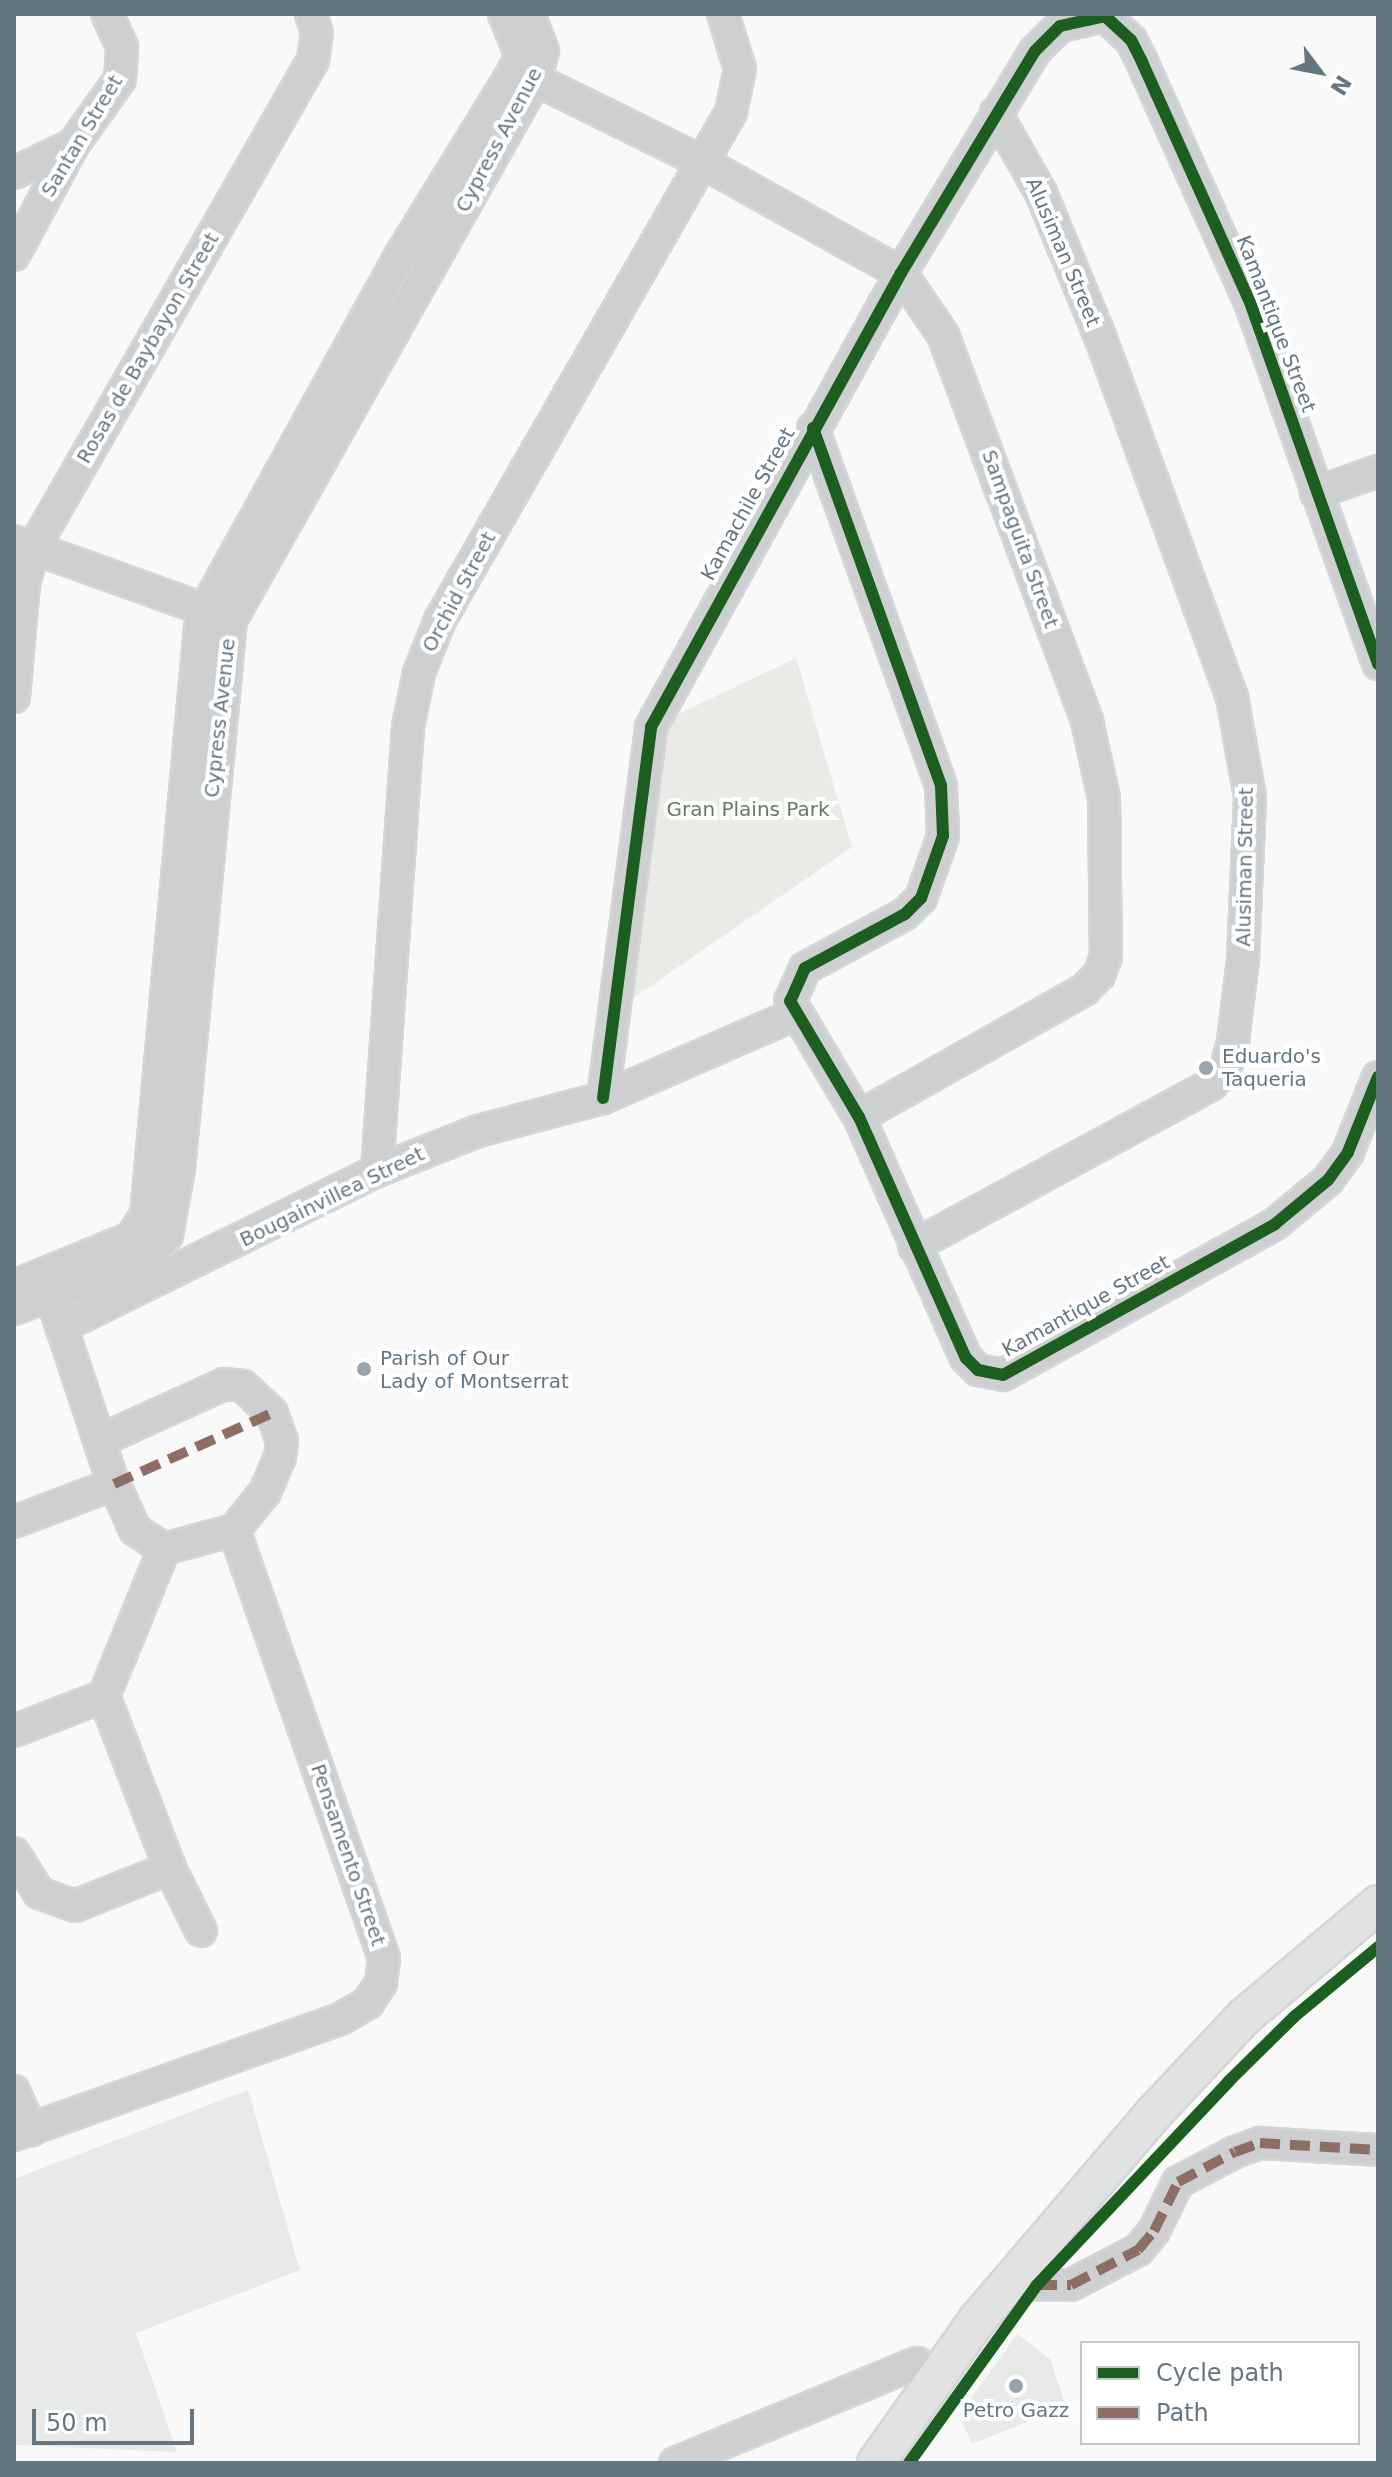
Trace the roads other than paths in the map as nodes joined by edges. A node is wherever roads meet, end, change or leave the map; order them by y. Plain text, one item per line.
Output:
1 (107, 14) edge
2 (311, 14) edge
3 (504, 14) edge
4 (529, 14) edge
5 (723, 14) edge
6 (1105, 16) joint
7 (525, 74) junction
8 (996, 113) junction
9 (73, 145) junction
10 (702, 162) junction
11 (14, 173) edge
12 (14, 255) edge
13 (901, 273) junction
14 (813, 428) junction
15 (1378, 471) edge
16 (1316, 493) junction
17 (24, 544) edge
18 (218, 615) junction
19 (1378, 664) edge
20 (14, 697) edge
21 (796, 1014) junction
22 (1378, 1077) edge
23 (603, 1098) junction
24 (859, 1117) junction
25 (377, 1171) junction
26 (143, 1243) junction
27 (914, 1246) junction
28 (227, 1248) junction
29 (36, 1285) edge
30 (14, 1309) edge
31 (61, 1327) junction
32 (99, 1441) junction
33 (114, 1484) junction
34 (14, 1522) edge
35 (234, 1530) junction
36 (164, 1549) junction
37 (104, 1696) junction
38 (14, 1731) edge
39 (14, 1853) edge
40 (170, 1868) junction
41 (1378, 1904) edge
42 (201, 1931) dead end
43 (14, 2091) edge
44 (23, 2132) edge
45 (1378, 2150) edge
46 (1037, 2285) joint
47 (985, 2311) junction
48 (917, 2363) joint
49 (675, 2463) edge
50 (876, 2463) edge

1 - 9 street, Santan Street
2 - 17 street, Rosas de Baybayon Street
3 - 7 street, Cypress Avenue
4 - 7 street, Cypress Avenue
5 - 10 street, Orchid Street
6 - 8 street, Kamachile Street
6 - 16 street, Kamantique Street
7 - 10 street, Sampaguita Street
7 - 18 street, Cypress Avenue
8 - 13 street, Kamachile Street
8 - 27 street, Alusiman Street
9 - 11 street
9 - 12 street, Santan Street
10 - 13 street, Sampaguita Street
10 - 25 street, Orchid Street
13 - 14 street, Kamachile Street
13 - 24 street, Sampaguita Street
14 - 21 street
14 - 23 street, Kamachile Street
15 - 16 street
16 - 19 street, Kamantique Street
17 - 18 street
17 - 20 street, Rosas de Baybayon Street
18 - 26 street, Cypress Avenue
21 - 23 street, Bougainvillea Street
21 - 24 street, Kamantique Street
22 - 27 street, Kamantique Street
23 - 25 street, Bougainvillea Street
24 - 27 street, Kamantique Street
25 - 28 street, Bougainvillea Street
26 - 28 street, Bougainvillea Street
26 - 29 street
28 - 31 street, Bougainvillea Street
29 - 30 street
29 - 31 street
31 - 32 street
32 - 33 street
32 - 35 street
33 - 34 street
33 - 36 street
35 - 36 street
35 - 44 street, Pensamento Street
36 - 37 street
37 - 38 street
37 - 40 street
39 - 40 street
40 - 42 street
41 - 47 main road
43 - 44 street
45 - 46 street
46 - 47 main road
47 - 48 main road
47 - 50 main road
48 - 49 street

